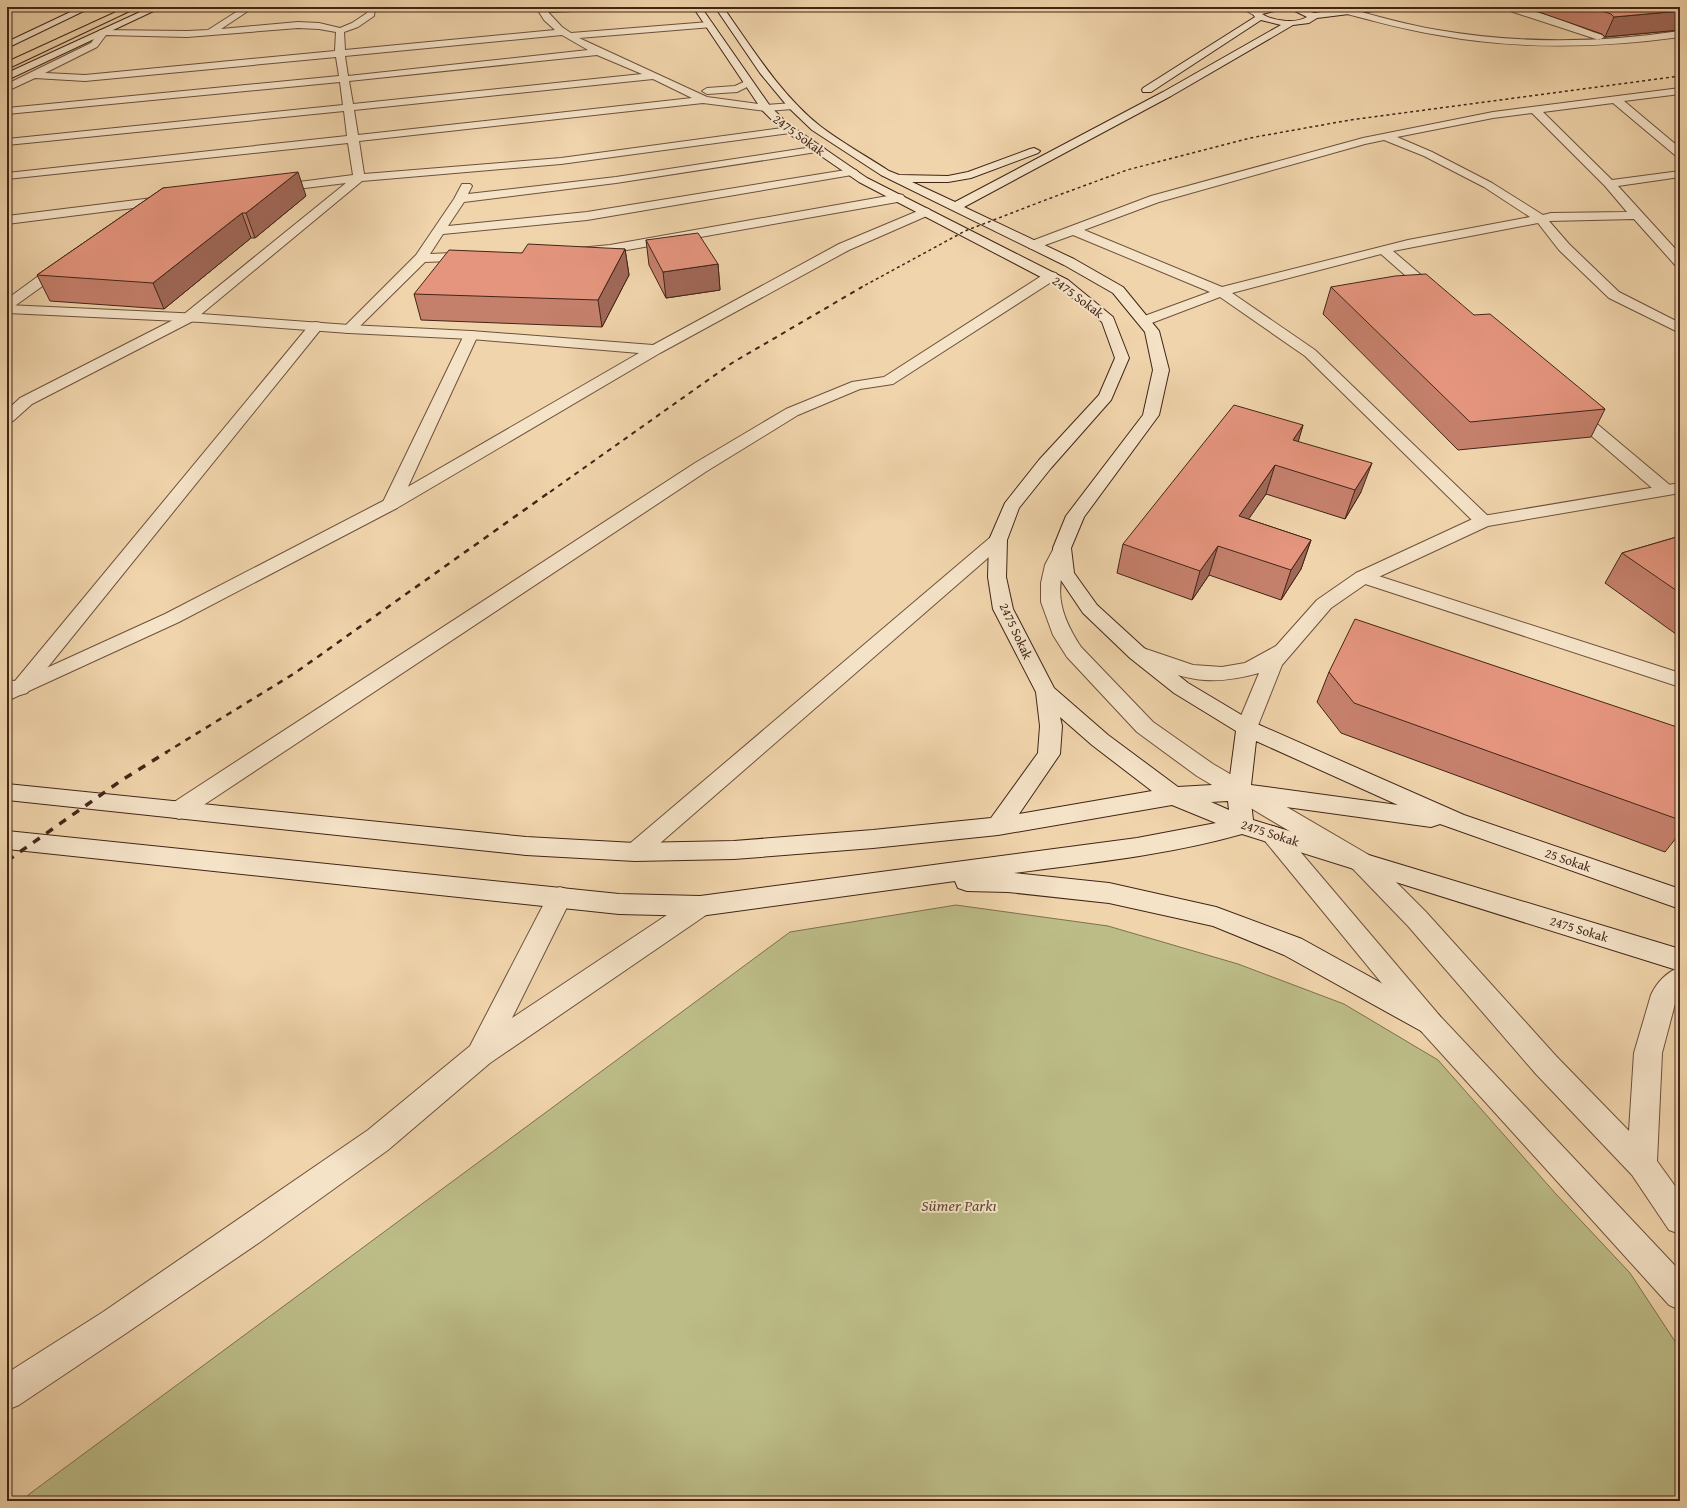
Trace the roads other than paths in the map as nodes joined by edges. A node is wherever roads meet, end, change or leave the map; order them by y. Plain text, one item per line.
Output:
1 (88, 7) edge
2 (134, 7) edge
3 (158, 7) edge
4 (250, 7) edge
5 (371, 7) edge
6 (601, 7) edge
7 (697, 7) edge
8 (719, 7) edge
9 (1244, 7) edge
10 (1276, 7) edge
11 (1381, 7) edge
12 (1507, 7) edge
13 (540, 8) edge
14 (1346, 11) junction
15 (98, 12) dead end
16 (1312, 12) edge
17 (1259, 15) junction
18 (1291, 23) junction
19 (709, 25) junction
20 (340, 31) junction
21 (103, 32) junction
22 (208, 33) junction
23 (567, 34) junction
24 (1680, 34) edge
25 (1613, 42) junction
26 (7, 45) edge
27 (598, 52) junction
28 (7, 53) edge
29 (340, 53) junction
30 (7, 66) edge
31 (32, 75) junction
32 (654, 76) junction
33 (7, 77) edge
34 (85, 78) junction
35 (343, 80) junction
36 (748, 83) junction
37 (70, 87) dead end
38 (7, 88) edge
39 (679, 88) junction
40 (1680, 91) edge
41 (1140, 94) dead end
42 (1615, 99) junction
43 (20, 100) dead end
44 (703, 100) junction
45 (7, 104) edge
46 (793, 106) junction
47 (347, 108) junction
48 (766, 108) junction
49 (1535, 110) junction
50 (7, 111) edge
51 (736, 115) dead end
52 (808, 122) junction
53 (768, 123) dead end
54 (787, 127) junction
55 (1386, 137) junction
56 (352, 139) junction
57 (7, 142) edge
58 (1045, 146) dead end
59 (819, 149) junction
60 (1680, 154) edge
61 (473, 168) junction
62 (852, 172) junction
63 (1680, 174) edge
64 (7, 176) edge
65 (892, 177) junction
66 (359, 178) junction
67 (1609, 184) junction
68 (259, 190) edge
69 (460, 198) junction
70 (899, 198) junction
71 (182, 199) edge
72 (152, 202) junction
73 (955, 207) junction
74 (925, 212) junction
75 (1637, 215) junction
76 (133, 216) edge
77 (588, 216) junction
78 (1541, 219) junction
79 (7, 220) edge
80 (1072, 230) junction
81 (439, 231) junction
82 (1034, 245) junction
83 (610, 249) junction
84 (1384, 250) junction
85 (572, 251) edge
86 (76, 256) edge
87 (488, 256) edge
88 (421, 258) junction
89 (1680, 262) edge
90 (1051, 276) junction
91 (1222, 292) junction
92 (7, 305) edge
93 (1450, 307) edge
94 (7, 309) edge
95 (188, 318) junction
96 (1144, 321) junction
97 (316, 326) junction
98 (349, 329) junction
99 (1680, 329) edge
100 (471, 335) junction
101 (655, 350) junction
102 (7, 398) edge
103 (26, 401) junction
104 (1563, 404) edge
105 (7, 418) edge
106 (1673, 489) edge
107 (391, 504) junction
108 (1483, 521) junction
109 (998, 540) junction
110 (1062, 548) junction
111 (1363, 577) junction
112 (1284, 649) junction
113 (1137, 653) junction
114 (1680, 680) edge
115 (11, 690) edge
116 (1046, 692) junction
117 (7, 704) edge
118 (1247, 728) junction
119 (8, 791) edge
120 (1239, 792) junction
121 (1174, 796) junction
122 (179, 810) junction
123 (1456, 821) junction
124 (1242, 825) junction
125 (998, 826) junction
126 (1273, 835) junction
127 (7, 840) edge
128 (635, 852) junction
129 (1361, 862) junction
130 (908, 878) junction
131 (560, 897) junction
132 (1680, 899) edge
133 (700, 906) junction
134 (1680, 960) edge
135 (1680, 978) edge
136 (1430, 1023) junction
137 (480, 1054) junction
138 (1642, 1165) junction
139 (1680, 1219) edge
140 (1680, 1294) edge
141 (7, 1393) edge

1 - 26 street
2 - 30 main road
3 - 21 street
4 - 22 street
5 - 20 street
6 - 13 street
7 - 19 street, 2475 Sokak
8 - 46 street, 2475 Sokak
9 - 17 street
10 - 16 street
10 - 17 street
11 - 14 street
12 - 25 street
13 - 23 street
14 - 16 street
14 - 25 street
15 - 28 main road
16 - 18 street
17 - 18 street
17 - 41 street
18 - 73 street
19 - 23 street
19 - 36 street, 2475 Sokak
20 - 22 street
20 - 29 street
21 - 22 street
21 - 31 street
21 - 33 street
23 - 27 street
23 - 29 street
24 - 25 street
27 - 32 street
27 - 35 street
29 - 34 street
29 - 35 street
31 - 34 street
31 - 38 street
32 - 39 street
32 - 47 street
34 - 37 street
35 - 47 street
35 - 50 street
36 - 39 street
36 - 48 street, 2475 Sokak
39 - 44 street
40 - 42 street
42 - 49 street
42 - 60 street
43 - 45 street
44 - 48 street
44 - 51 street
44 - 56 street
46 - 48 street
46 - 52 street, 2475 Sokak
47 - 56 street
47 - 57 street
48 - 54 street, 2475 Sokak
49 - 55 street
49 - 67 street
52 - 54 street
52 - 65 street, 2475 Sokak
53 - 54 street
54 - 59 street, 2475 Sokak
54 - 61 street
55 - 78 street
55 - 80 street
56 - 64 street
56 - 66 street
58 - 65 street
59 - 62 street, 2475 Sokak
59 - 69 street
61 - 66 street
61 - 69 street
62 - 70 street, 2475 Sokak
62 - 77 street
63 - 67 street
65 - 73 street, 2475 Sokak
66 - 68 street
66 - 95 street
67 - 75 street
69 - 81 street
70 - 74 street, 2475 Sokak
70 - 83 street
71 - 72 street
72 - 76 street
72 - 79 street
73 - 82 street, 2475 Sokak
74 - 90 street, 2475 Sokak
74 - 101 street
75 - 78 street
75 - 89 street
77 - 81 street
77 - 83 street
78 - 84 street
78 - 99 street
80 - 82 street
80 - 91 street
81 - 88 street
82 - 96 street, 2475 Sokak
83 - 85 street
84 - 91 street
84 - 93 street
86 - 92 street
87 - 88 street
88 - 98 street
90 - 109 street, 2475 Sokak
90 - 122 street
91 - 96 street
91 - 108 street
94 - 95 street
95 - 97 street
95 - 103 street
96 - 110 street, 2475 Sokak
97 - 98 street
97 - 115 street
98 - 100 street
100 - 101 street
100 - 107 street
101 - 107 street
102 - 103 street
103 - 105 street
104 - 106 street
106 - 108 street
107 - 115 street
108 - 111 street
109 - 116 street, 2475 Sokak
109 - 128 lane
110 - 113 street, 2475 Sokak
110 - 120 street
111 - 112 street
111 - 114 street
112 - 113 street
112 - 118 street
113 - 118 street, 2475 Sokak
115 - 117 street
116 - 121 street, 2475 Sokak
116 - 125 street
118 - 120 street
118 - 123 street, 2475 Sokak
119 - 122 street
120 - 121 street
120 - 123 street
120 - 124 street
120 - 129 street
121 - 124 street, 2475 Sokak
121 - 125 street
122 - 128 street
123 - 132 street, 25 Sokak
124 - 126 street, 2475 Sokak
124 - 130 street
125 - 128 street
126 - 129 street, 2475 Sokak
126 - 136 street
127 - 131 street
129 - 134 street, 2475 Sokak
129 - 138 street
130 - 133 street
130 - 136 street
131 - 133 street
131 - 137 street
133 - 137 street
135 - 138 street
136 - 140 street
137 - 141 street
138 - 139 street

